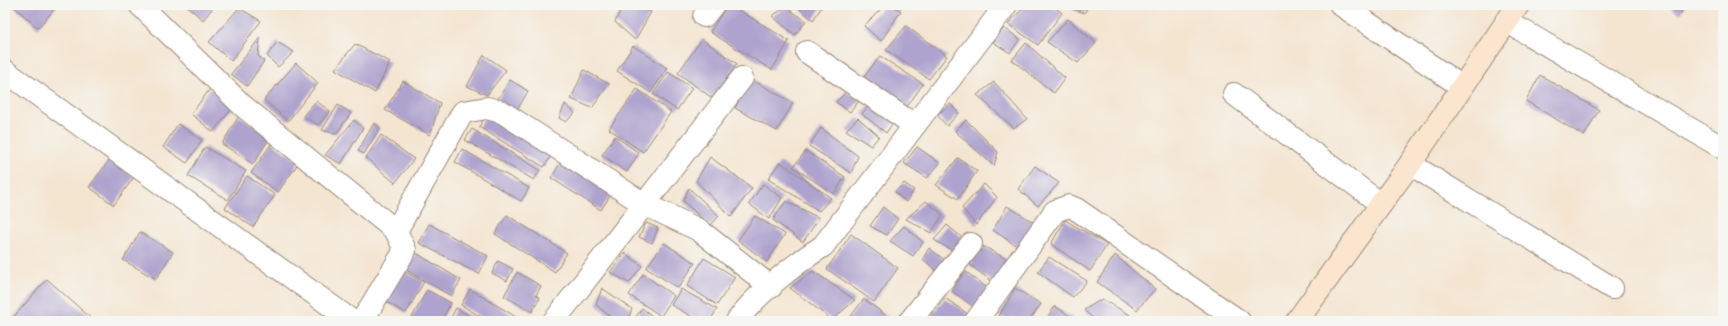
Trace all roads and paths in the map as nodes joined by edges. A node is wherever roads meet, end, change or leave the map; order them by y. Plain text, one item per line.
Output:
1 (140, 5) edge
2 (1006, 5) edge
3 (1341, 5) edge
4 (1512, 13) edge
5 (807, 52) dead end
6 (5, 71) edge
7 (742, 78) dead end
8 (1461, 86) junction
9 (1234, 94) dead end
10 (914, 125) junction
11 (1723, 148) edge
12 (1410, 164) junction
13 (644, 204) junction
14 (1382, 204) junction
15 (396, 231) junction
16 (971, 244) dead end
17 (771, 287) junction
18 (1612, 288) dead end
19 (352, 321) edge
20 (362, 321) edge
21 (554, 321) edge
22 (737, 321) edge
23 (910, 321) edge
24 (976, 321) edge
25 (1239, 321) edge
26 (1297, 321) edge

1 - 15 street
2 - 10 street
3 - 8 street
4 - 8 main road
4 - 11 street
5 - 10 street
6 - 19 street
7 - 13 street
8 - 12 main road
9 - 14 street
10 - 17 street
12 - 14 main road
12 - 18 street
13 - 15 street
13 - 17 street
13 - 21 street
14 - 26 main road
15 - 20 street
16 - 23 street
17 - 22 street
24 - 25 street

